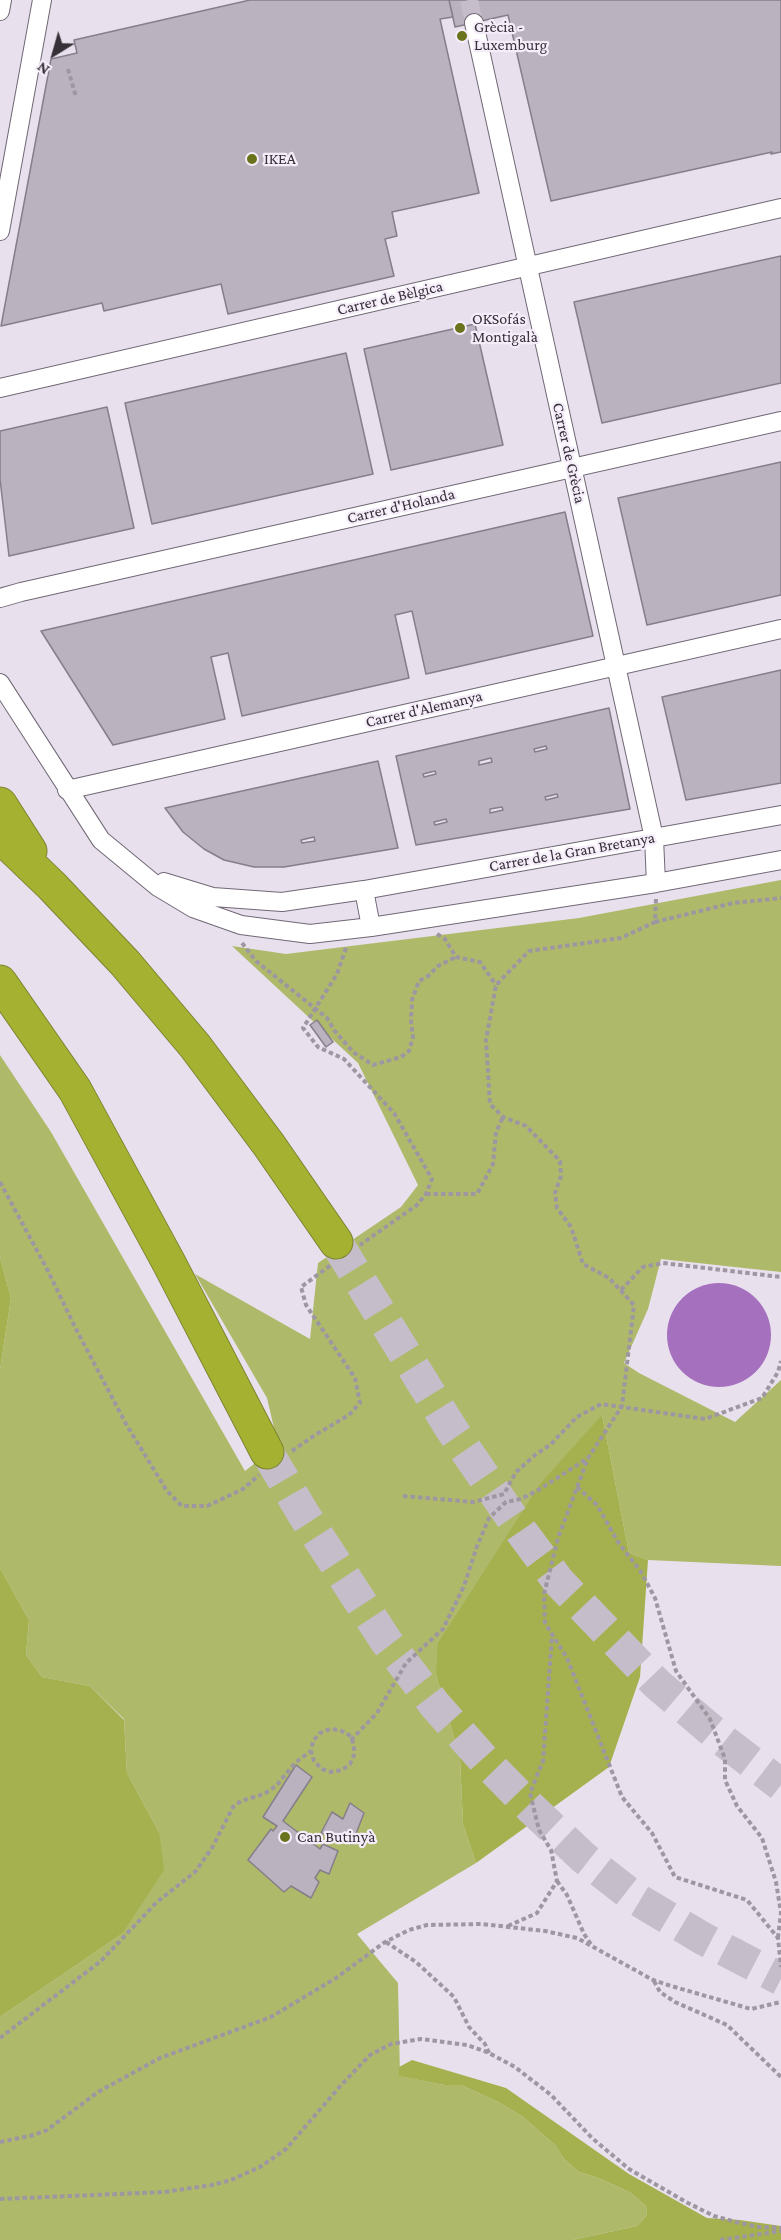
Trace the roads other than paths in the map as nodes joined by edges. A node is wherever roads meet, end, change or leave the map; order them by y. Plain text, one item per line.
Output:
1 (2, 0) edge
2 (45, 1) edge
3 (0, 11) edge
4 (474, 23) tunnel mouth
5 (781, 208) edge
6 (0, 231) edge
7 (528, 266) junction
8 (0, 388) edge
9 (781, 421) edge
10 (572, 467) junction
11 (0, 598) edge
12 (781, 629) edge
13 (617, 665) junction
14 (0, 683) edge
15 (67, 790) junction
16 (0, 804) edge
17 (781, 815) edge
18 (0, 836) edge
19 (654, 838) junction
20 (781, 860) edge
21 (142, 875) junction
22 (656, 883) junction
23 (52, 886) junction
24 (364, 890) junction
25 (371, 927) junction
26 (0, 982) edge
27 (343, 1250) tunnel mouth
28 (272, 1460) tunnel mouth

1 - 3 street
2 - 6 street
4 - 7 street, Carrer de Grècia
5 - 7 street, Carrer de Bèlgica
7 - 8 street, Carrer de Bèlgica
7 - 10 street, Carrer de Grècia
9 - 10 street, Carrer d'Holanda
10 - 11 street, Carrer d'Holanda
10 - 13 street, Carrer de Grècia
12 - 13 street, Carrer d'Alemanya
13 - 15 street, Carrer d'Alemanya
13 - 19 street, Carrer de Grècia
14 - 15 street, Carrer de la Gran Bretanya
15 - 21 street, Carrer de la Gran Bretanya
16 - 23 highway
17 - 19 street, Carrer de la Gran Bretanya
18 - 23 highway
19 - 22 street, Carrer de Grècia
19 - 24 street, Carrer de la Gran Bretanya
20 - 22 street, Carrer de la Gran Bretanya
21 - 24 street, Carrer de la Gran Bretanya
21 - 25 street, Carrer de la Gran Bretanya
22 - 25 street, Carrer de la Gran Bretanya
23 - 27 highway
24 - 25 street
26 - 28 highway

